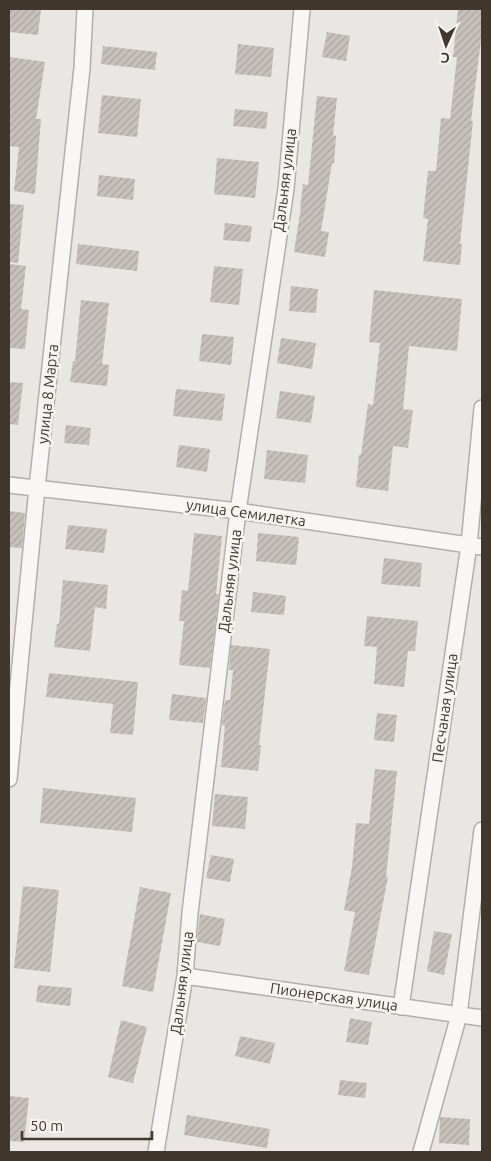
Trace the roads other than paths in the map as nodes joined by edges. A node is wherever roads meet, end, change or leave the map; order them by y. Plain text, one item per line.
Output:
1 (85, 9) edge
2 (302, 9) edge
3 (482, 408) edge
4 (9, 485) edge
5 (37, 488) junction
6 (238, 511) junction
7 (476, 546) edge
8 (9, 779) edge
9 (482, 830) edge
10 (185, 976) junction
11 (401, 1007) junction
12 (459, 1015) junction
13 (482, 1018) edge
14 (156, 1152) edge
15 (421, 1152) edge

1 - 5 street, улица 8 Марта
2 - 6 street, Дальняя улица
3 - 7 street, Песчаная улица
4 - 5 street, улица Семилетка
5 - 6 street, улица Семилетка
5 - 8 street, улица 8 Марта
6 - 7 street, улица Семилетка
6 - 10 street, Дальняя улица
7 - 11 street, Песчаная улица
9 - 12 street
10 - 11 street, Пионерская улица
10 - 14 street, Дальняя улица
11 - 12 street, Пионерская улица
12 - 13 street, Пионерская улица
12 - 15 street

